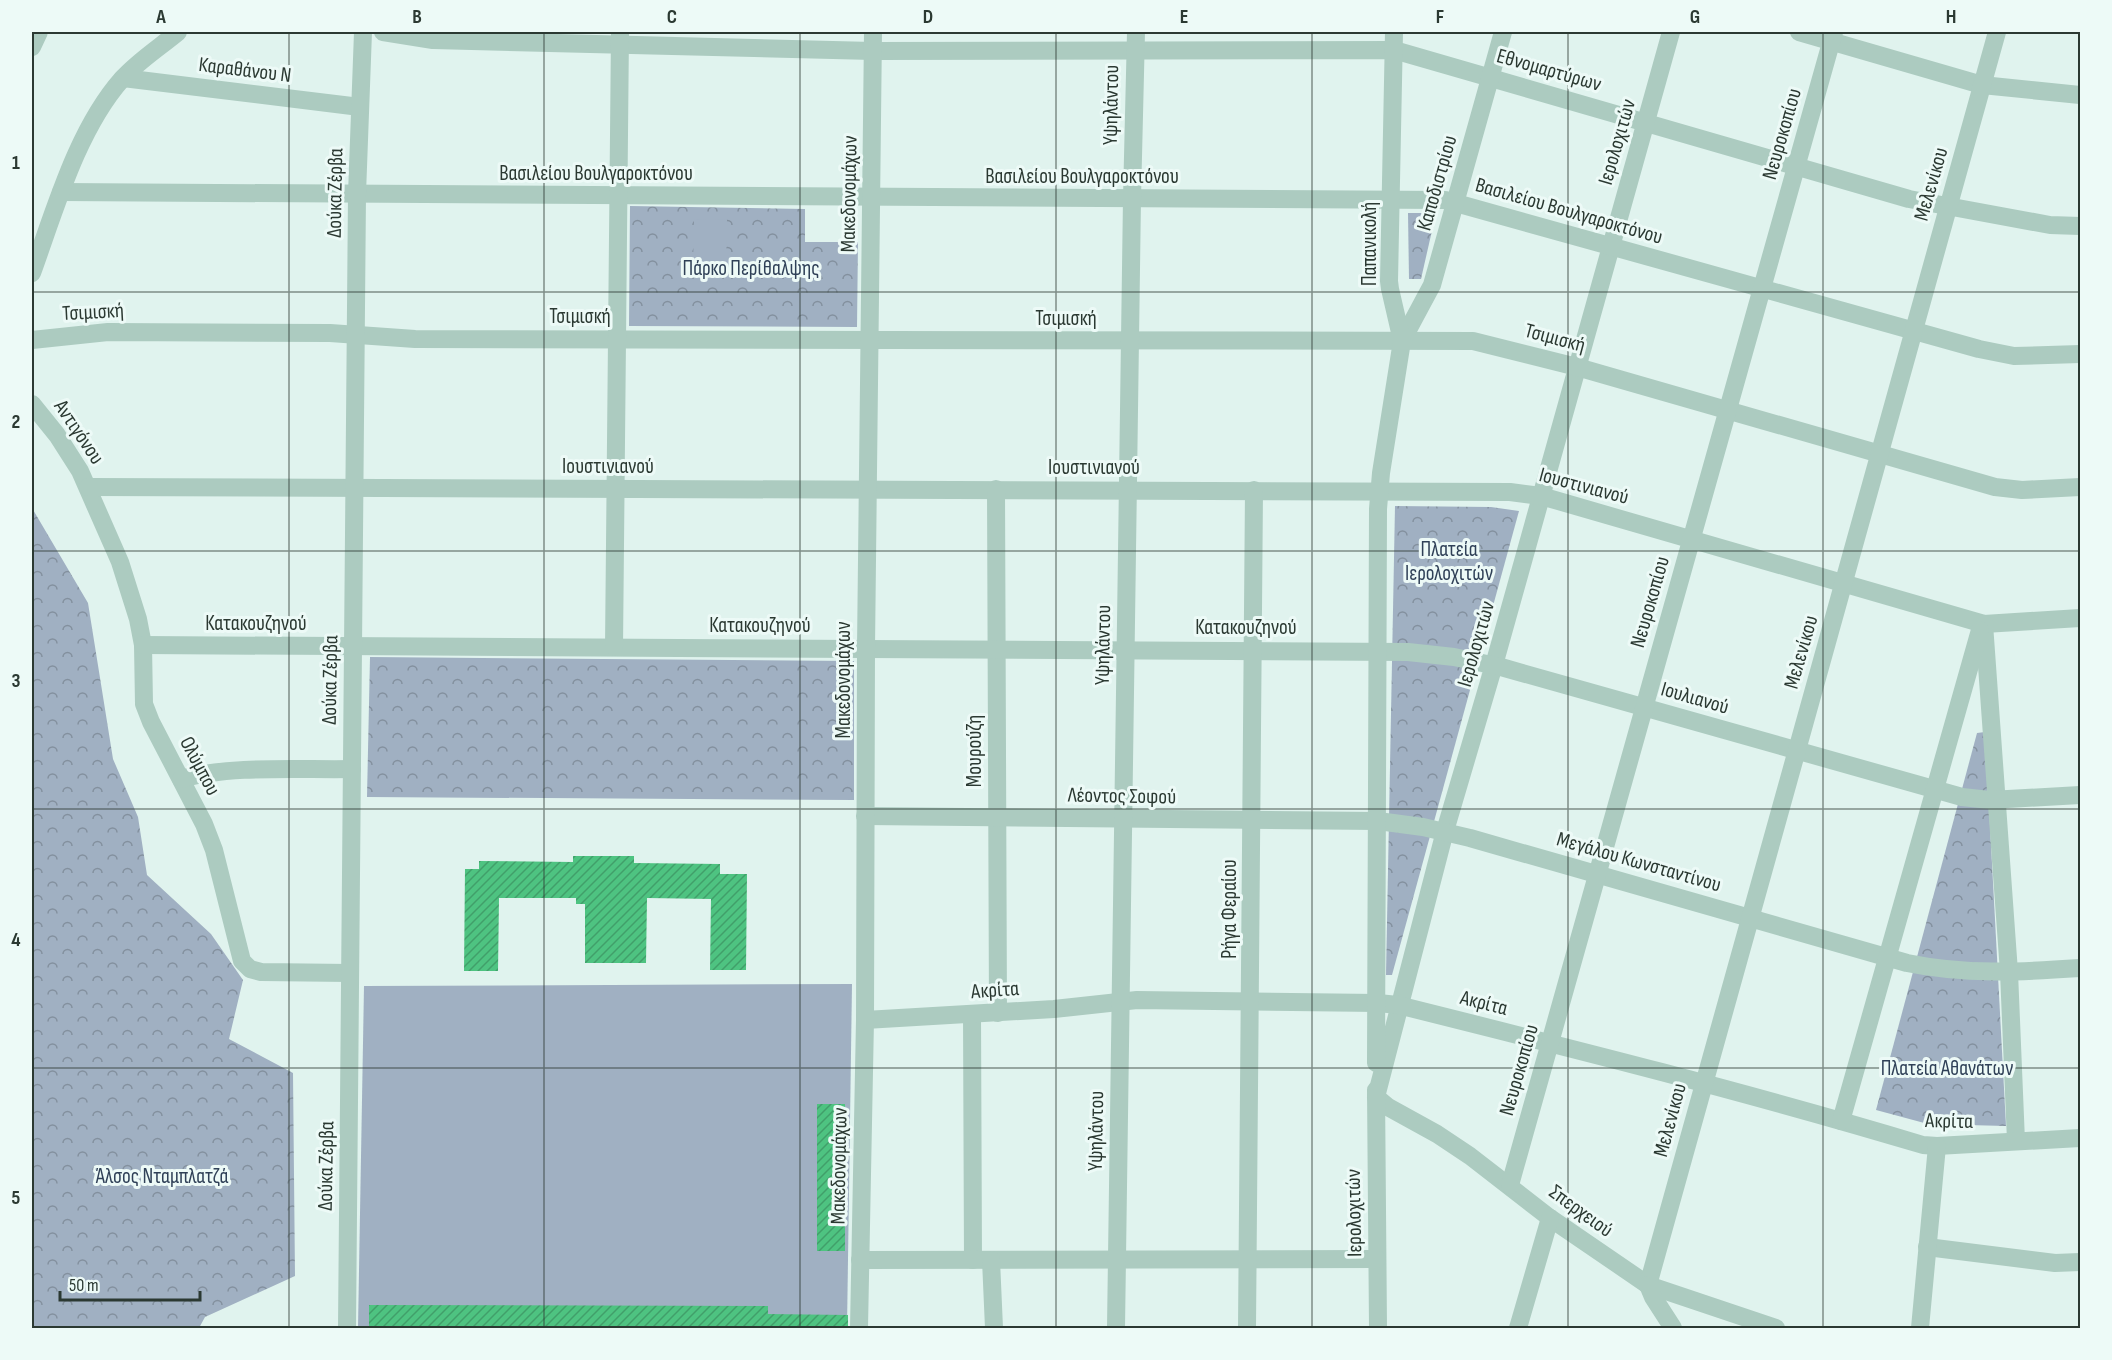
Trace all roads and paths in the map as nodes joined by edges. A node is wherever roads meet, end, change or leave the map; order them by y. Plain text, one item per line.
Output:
1 (39, 32) edge
2 (178, 32) edge
3 (363, 32) edge
4 (383, 32) edge
5 (873, 32) edge
6 (1394, 32) edge
7 (1503, 32) edge
8 (1671, 32) edge
9 (1799, 32) edge
10 (1996, 32) edge
11 (463, 36) edge
12 (1832, 36) edge
13 (620, 38) edge
14 (1136, 41) edge
15 (32, 46) edge
16 (1394, 50) junction
17 (873, 51) junction
18 (1490, 77) junction
19 (123, 78) junction
20 (1982, 85) junction
21 (2080, 95) edge
22 (360, 107) junction
23 (1646, 122) junction
24 (1796, 165) junction
25 (61, 192) junction
26 (357, 194) junction
27 (619, 196) junction
28 (871, 198) junction
29 (1132, 198) junction
30 (1392, 199) junction
31 (1455, 202) junction
32 (1948, 207) junction
33 (2080, 226) edge
34 (1611, 246) junction
35 (32, 273) edge
36 (1762, 288) junction
37 (1913, 331) junction
38 (356, 333) junction
39 (617, 339) junction
40 (32, 340) edge
41 (869, 340) junction
42 (1130, 340) junction
43 (1402, 341) junction
44 (2080, 354) edge
45 (1577, 367) junction
46 (32, 404) edge
47 (1727, 410) junction
48 (1879, 453) junction
49 (2080, 486) edge
50 (88, 487) junction
51 (354, 488) junction
52 (615, 488) junction
53 (867, 489) junction
54 (996, 489) junction
55 (1128, 490) junction
56 (1254, 490) junction
57 (1379, 490) junction
58 (1541, 496) junction
59 (1691, 539) junction
60 (1843, 583) junction
61 (2080, 618) edge
62 (1984, 624) junction
63 (143, 645) junction
64 (353, 646) junction
65 (614, 647) junction
66 (866, 648) junction
67 (996, 648) junction
68 (1126, 649) junction
69 (1253, 650) junction
70 (1378, 650) junction
71 (1494, 665) junction
72 (1644, 707) junction
73 (1797, 751) junction
74 (352, 769) junction
75 (182, 779) junction
76 (1933, 790) junction
77 (2080, 795) edge
78 (1997, 800) junction
79 (865, 816) junction
80 (997, 816) junction
81 (1123, 819) junction
82 (1252, 819) junction
83 (1378, 821) junction
84 (1445, 831) junction
85 (1597, 874) junction
86 (1750, 917) junction
87 (1886, 958) junction
88 (2080, 968) edge
89 (2009, 972) junction
90 (350, 973) junction
91 (1251, 1001) junction
92 (1121, 1003) junction
93 (1378, 1003) junction
94 (1398, 1005) junction
95 (998, 1012) junction
96 (972, 1014) junction
97 (864, 1020) junction
98 (1550, 1042) junction
99 (1704, 1084) junction
100 (1376, 1097) junction
101 (1841, 1121) junction
102 (2080, 1138) edge
103 (2016, 1142) junction
104 (1937, 1146) junction
105 (1510, 1185) junction
106 (1550, 1218) junction
107 (1927, 1247) junction
108 (1249, 1259) junction
109 (1377, 1259) junction
110 (860, 1260) junction
111 (982, 1260) junction
112 (1117, 1260) junction
113 (2080, 1262) edge
114 (1648, 1285) junction
115 (347, 1329) edge
116 (859, 1329) edge
117 (994, 1329) edge
118 (1116, 1329) edge
119 (1247, 1329) edge
120 (1378, 1329) edge
121 (1518, 1329) edge
122 (1673, 1329) edge
123 (1776, 1329) edge
124 (1920, 1329) edge

1 - 15 street
2 - 19 street
3 - 22 street, Δούκα Ζέρβα
4 - 11 street, Εθνομαρτύρων
5 - 17 street, Μακεδονομάχων
6 - 16 street, Παπανικολή
7 - 18 street, Καποδιστρίου
8 - 23 street, Ιερολοχιτών
9 - 12 street
10 - 20 street, Μελενίκου
11 - 13 street, Εθνομαρτύρων
12 - 20 street
12 - 24 street, Νευροκοπίου
13 - 17 street, Εθνομαρτύρων
13 - 27 street
14 - 16 street, Εθνομαρτύρων
14 - 17 street, Εθνομαρτύρων
14 - 29 street, Υψηλάντου
16 - 18 street, Εθνομαρτύρων
16 - 30 street, Παπανικολή
17 - 28 street, Μακεδονομάχων
18 - 23 street, Εθνομαρτύρων
18 - 31 street, Καποδιστρίου
19 - 22 street, Καραθάνου Ν
19 - 25 street
20 - 21 street
20 - 32 street, Μελενίκου
22 - 26 street, Δούκα Ζέρβα
23 - 24 street, Εθνομαρτύρων
23 - 34 street, Ιερολοχιτών
24 - 32 street, Εθνομαρτύρων
24 - 36 street, Νευροκοπίου
25 - 26 street, Βασιλείου Βουλγαροκτόνου
25 - 35 street
26 - 27 street, Βασιλείου Βουλγαροκτόνου
26 - 38 street, Δούκα Ζέρβα
27 - 28 street, Βασιλείου Βουλγαροκτόνου
27 - 39 street
28 - 29 street, Βασιλείου Βουλγαροκτόνου
28 - 41 street, Μακεδονομάχων
29 - 30 street, Βασιλείου Βουλγαροκτόνου
29 - 42 street, Υψηλάντου
30 - 31 street, Βασιλείου Βουλγαροκτόνου
30 - 43 street, Παπανικολή
31 - 34 street, Βασιλείου Βουλγαροκτόνου
31 - 43 street, Καποδιστρίου
32 - 33 street, Εθνομαρτύρων
32 - 37 street, Μελενίκου
34 - 36 street, Βασιλείου Βουλγαροκτόνου
34 - 45 street, Ιερολοχιτών
36 - 37 street, Βασιλείου Βουλγαροκτόνου
36 - 47 street, Νευροκοπίου
37 - 44 street, Βασιλείου Βουλγαροκτόνου
37 - 48 street, Μελενίκου
38 - 39 street, Τσιμισκή
38 - 40 street, Τσιμισκή
38 - 51 street, Δούκα Ζέρβα
39 - 41 street, Τσιμισκή
39 - 52 street
41 - 42 street, Τσιμισκή
41 - 53 street, Μακεδονομάχων
42 - 43 street, Τσιμισκή
42 - 55 street, Υψηλάντου
43 - 45 street, Τσιμισκή
43 - 57 street, Παπανικολή
45 - 47 street, Τσιμισκή
45 - 58 street, Ιερολοχιτών
46 - 50 street, Αντιγόνου
47 - 48 street, Τσιμισκή
47 - 59 street, Νευροκοπίου
48 - 49 street, Τσιμισκή
48 - 60 street, Μελενίκου
50 - 51 street, Ιουστινιανού
50 - 63 street, Ολύμπου
51 - 52 street, Ιουστινιανού
51 - 64 street, Δούκα Ζέρβα
52 - 53 street, Ιουστινιανού
52 - 65 street
53 - 54 street, Ιουστινιανού
53 - 66 street, Μακεδονομάχων
54 - 55 street, Ιουστινιανού
54 - 67 street, Μουρούζη
55 - 56 street, Ιουστινιανού
55 - 68 street, Υψηλάντου
56 - 57 street, Ιουστινιανού
56 - 69 street, Ρήγα Φεραίου
57 - 58 street, Ιουστινιανού
57 - 70 street, Ιερολοχιτών
58 - 59 street, Ιουστινιανού
58 - 71 street, Ιερολοχιτών
59 - 60 street, Ιουστινιανού
59 - 72 street, Νευροκοπίου
60 - 62 street, Ιουστινιανού
60 - 73 street, Μελενίκου
61 - 62 street, Ιουστινιανού
62 - 76 street
62 - 78 street
63 - 64 street, Κατακουζηνού
63 - 75 street, Ολύμπου
64 - 65 street, Κατακουζηνού
64 - 74 street, Δούκα Ζέρβα
65 - 66 street, Κατακουζηνού
66 - 67 street, Κατακουζηνού
66 - 79 street, Μακεδονομάχων
67 - 68 street, Κατακουζηνού
67 - 80 street, Μουρούζη
68 - 69 street, Κατακουζηνού
68 - 81 street, Υψηλάντου
69 - 70 street, Κατακουζηνού
69 - 82 street, Ρήγα Φεραίου
70 - 71 street, Ιουλιανού
70 - 83 street, Ιερολοχιτών
71 - 72 street, Ιουλιανού
71 - 84 street, Ιερολοχιτών
72 - 73 street, Ιουλιανού
72 - 85 street, Νευροκοπίου
73 - 76 street, Ιουλιανού
73 - 86 street, Μελενίκου
74 - 75 street
74 - 90 street, Δούκα Ζέρβα
75 - 90 street, Ολύμπου
76 - 78 street, Ιουλιανού
76 - 87 street
77 - 78 street, Ιουλιανού
78 - 89 street
79 - 80 street, Λέοντος Σοφού
79 - 97 street, Μακεδονομάχων
80 - 81 street, Λέοντος Σοφού
80 - 95 street, Μουρούζη
81 - 82 street, Λέοντος Σοφού
81 - 92 street, Υψηλάντου
82 - 83 street, Λέοντος Σοφού
82 - 91 street, Ρήγα Φεραίου
83 - 84 street, Μεγάλου Κωνσταντίνου
83 - 93 street, Ιερολοχιτών
84 - 85 street, Μεγάλου Κωνσταντίνου
84 - 94 street, Ιερολοχιτών
85 - 86 street, Μεγάλου Κωνσταντίνου
85 - 98 street, Νευροκοπίου
86 - 87 street, Μεγάλου Κωνσταντίνου
86 - 99 street, Μελενίκου
87 - 89 street, Μεγάλου Κωνσταντίνου
87 - 101 street
88 - 89 street, Μεγάλου Κωνσταντίνου
89 - 103 street
90 - 115 street, Δούκα Ζέρβα
91 - 92 street, Ακρίτα
91 - 93 street, Ακρίτα
91 - 108 street, Ρήγα Φεραίου
92 - 95 street, Ακρίτα
92 - 112 street, Υψηλάντου
93 - 94 street, Ακρίτα
93 - 100 street, Ιερολοχιτών
94 - 98 street, Ακρίτα
94 - 100 street, Ιερολοχιτών
95 - 96 street, Ακρίτα
96 - 97 street, Ακρίτα
96 - 111 street
97 - 110 street, Μακεδονομάχων
98 - 99 street, Ακρίτα
98 - 105 street, Νευροκοπίου
99 - 101 street, Ακρίτα
99 - 114 street, Μελενίκου
100 - 105 street, Σπερχειού
100 - 109 street, Ιερολοχιτών
101 - 104 street, Ακρίτα
102 - 103 street, Ακρίτα
103 - 104 street, Ακρίτα
104 - 107 street
105 - 106 street, Σπερχειού
106 - 114 street, Σπερχειού
106 - 121 street
107 - 113 street
107 - 124 street
108 - 109 street
108 - 112 street
108 - 119 street, Ρήγα Φεραίου
109 - 120 street, Ιερολοχιτών
110 - 111 street
110 - 116 street, Μακεδονομάχων
111 - 112 street
111 - 117 street
112 - 118 street, Υψηλάντου
114 - 122 street
114 - 123 street, Σπερχειού

